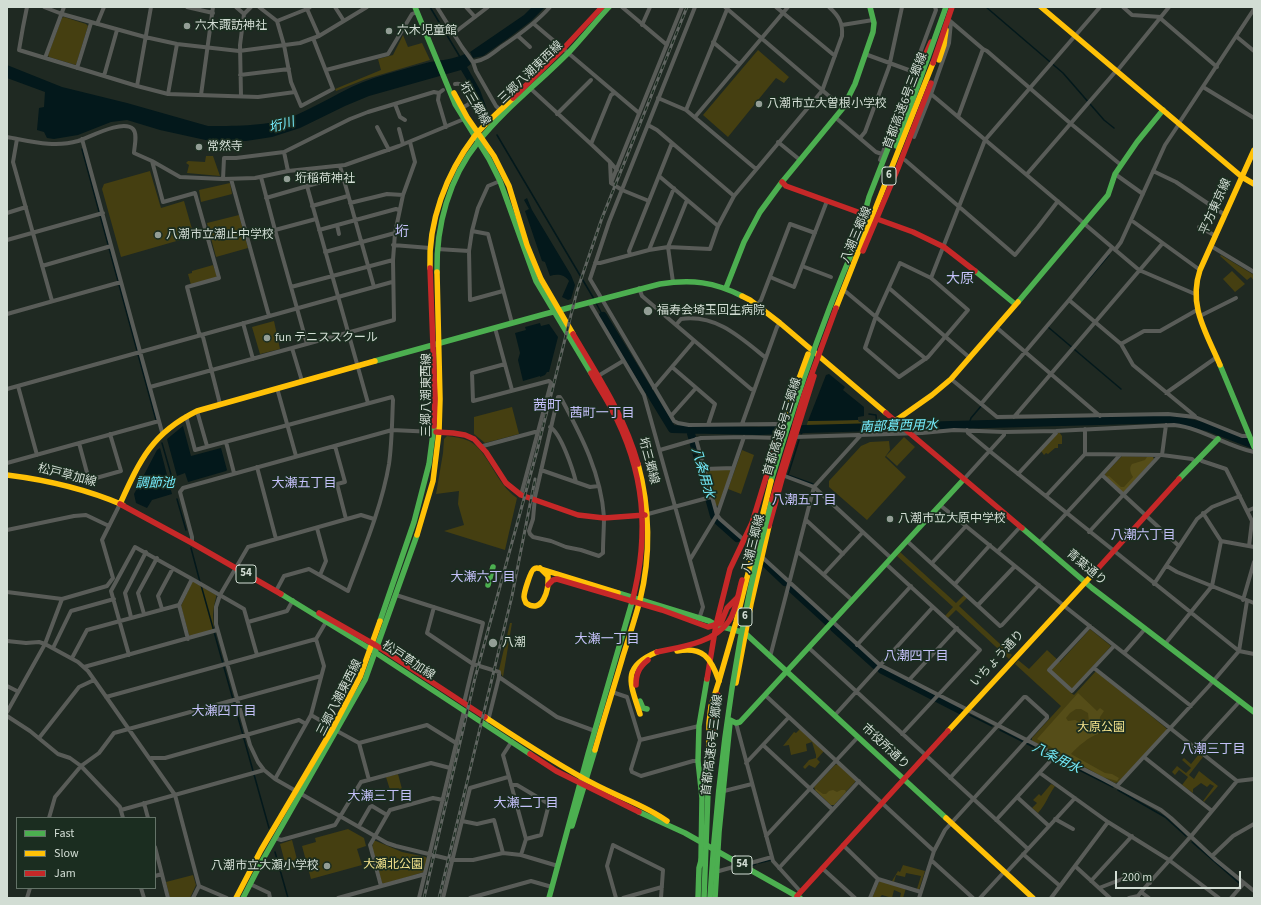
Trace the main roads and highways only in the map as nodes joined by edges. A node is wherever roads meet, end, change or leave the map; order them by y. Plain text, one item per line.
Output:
1 (602, 7) edge
2 (609, 7) edge
3 (870, 7) edge
4 (942, 7) edge
5 (946, 7) edge
6 (952, 7) edge
7 (1041, 7) edge
8 (416, 9) edge
9 (946, 30) junction
10 (932, 38) junction
11 (565, 51) junction
12 (445, 78) junction
13 (1163, 110) junction
14 (478, 137) junction
15 (1254, 150) edge
16 (1242, 176) junction
17 (782, 182) junction
18 (1254, 184) edge
19 (865, 215) junction
20 (875, 219) junction
21 (855, 244) junction
22 (726, 288) junction
23 (1015, 304) junction
24 (557, 311) junction
25 (435, 344) junction
26 (822, 344) junction
27 (810, 349) junction
28 (820, 357) junction
29 (895, 422) junction
30 (437, 432) junction
31 (1218, 440) road end
32 (1254, 447) edge
33 (7, 475) edge
34 (964, 479) junction
35 (120, 504) junction
36 (645, 515) junction
37 (415, 531) junction
38 (757, 534) junction
39 (493, 567) dead end
40 (540, 568) junction
41 (756, 582) junction
42 (1085, 582) junction
43 (488, 585) dead end
44 (547, 587) junction
45 (293, 600) junction
46 (636, 600) junction
47 (716, 625) junction
48 (745, 633) junction
49 (374, 647) junction
50 (657, 654) junction
51 (787, 671) junction
52 (719, 681) junction
53 (647, 709) dead end
54 (1254, 712) edge
55 (640, 714) dead end
56 (488, 722) junction
57 (728, 723) junction
58 (584, 779) junction
59 (904, 779) junction
60 (582, 785) junction
61 (298, 792) junction
62 (685, 833) junction
63 (703, 844) junction
64 (717, 852) junction
65 (700, 874) junction
66 (798, 897) edge
67 (236, 898) edge
68 (243, 898) edge
69 (549, 898) edge
70 (695, 898) edge
71 (699, 898) edge
72 (704, 898) edge
73 (710, 898) edge
74 (714, 898) edge
75 (1033, 898) edge

1 - 11 main road, 三郷八潮東西線
2 - 11 main road, 三郷八潮東西線
3 - 17 main road
4 - 10 main road, 八潮三郷線
5 - 21 main road, 首都高速6号三郷線 / 6, bridge
6 - 9 main road, 八潮三郷線
6 - 26 main road, 首都高速6号三郷線 / 6, bridge
7 - 13 main road, 平方東京線
8 - 12 main road
9 - 20 main road, 八潮三郷線
9 - 26 main road, bridge
10 - 19 main road, 八潮三郷線, bridge
10 - 21 main road, bridge
11 - 14 main road, 三郷八潮東西線
11 - 14 main road, 三郷八潮東西線
12 - 14 main road, 垳三郷線
12 - 14 main road, 垳三郷線
13 - 16 main road, 平方東京線
13 - 23 main road
14 - 24 main road, 垳三郷線
14 - 24 main road, 垳三郷線
14 - 25 main road, 三郷八潮東西線
14 - 25 main road, 三郷八潮東西線
15 - 16 main road
16 - 18 main road
16 - 32 main road, 平方東京線
17 - 19 main road
17 - 22 main road
19 - 20 main road
19 - 27 main road, 八潮三郷線, bridge
20 - 23 main road
20 - 28 main road, 八潮三郷線
21 - 38 main road, 首都高速6号三郷線 / 6, bridge
22 - 24 main road, 青葉通り
22 - 27 main road, 青葉通り
23 - 29 main road
24 - 25 main road, 青葉通り
24 - 36 main road, 垳三郷線
24 - 36 main road, 垳三郷線
25 - 30 main road, 三郷八潮東西線
25 - 35 main road, 青葉通り
26 - 57 main road, 首都高速6号三郷線 / 6, bridge
27 - 28 main road, 青葉通り
27 - 47 main road, 八潮三郷線, bridge
28 - 29 main road, 青葉通り
28 - 41 main road, 八潮三郷線
29 - 34 main road, 青葉通り
30 - 36 main road
30 - 37 main road, 三郷八潮東西線
31 - 42 main road, いちょう通り
33 - 35 main road, 松戸草加線 / 54
34 - 42 main road, 青葉通り
34 - 51 main road
35 - 45 main road, 松戸草加線 / 54
36 - 46 main road, 垳三郷線
37 - 49 main road, 三郷八潮東西線
37 - 49 main road, 三郷八潮東西線
38 - 50 main road, bridge
38 - 52 main road, 首都高速6号三郷線 / 6, bridge
39 - 43 main road
40 - 44 main road
40 - 44 main road
40 - 46 main road
41 - 47 main road
41 - 48 main road, 八潮三郷線
42 - 54 main road, 青葉通り
42 - 59 main road, いちょう通り
44 - 46 main road
45 - 49 main road, 松戸草加線 / 54
45 - 49 main road, 松戸草加線 / 54
46 - 47 main road
46 - 47 main road
46 - 58 main road, 垳三郷線
46 - 58 main road, 垳三郷線
47 - 48 main road, 市役所通り
47 - 63 main road, 八潮三郷線
48 - 51 main road, 市役所通り
48 - 57 main road, 八潮三郷線
49 - 56 main road, 松戸草加線 / 54
49 - 56 main road, 松戸草加線 / 54
49 - 61 main road, 三郷八潮東西線
50 - 52 main road, bridge
50 - 53 main road
50 - 55 main road
51 - 57 main road
51 - 59 main road, 市役所通り
52 - 63 main road, 首都高速6号三郷線 / 6, bridge
56 - 58 main road, 松戸草加線 / 54
56 - 60 main road, 松戸草加線 / 54
57 - 64 main road, 八潮三郷線
57 - 73 main road, 首都高速6号三郷線 / 6, bridge
57 - 74 main road, bridge
58 - 60 main road, 垳三郷線
58 - 62 main road, 松戸草加線 / 54
59 - 66 main road, いちょう通り
59 - 75 main road, 市役所通り
60 - 62 main road, 松戸草加線 / 54
60 - 69 main road, 垳三郷線
61 - 67 main road, 三郷八潮東西線
61 - 68 main road, 三郷八潮東西線
62 - 63 main road, 松戸草加線 / 54
63 - 64 main road, 松戸草加線 / 54
63 - 65 main road, 八潮三郷線
63 - 71 main road, bridge
63 - 72 main road, 首都高速6号三郷線 / 6, bridge
64 - 66 main road, 松戸草加線 / 54
64 - 74 main road, 八潮三郷線
65 - 70 main road, 八潮三郷線
65 - 71 main road, 八潮三郷線

